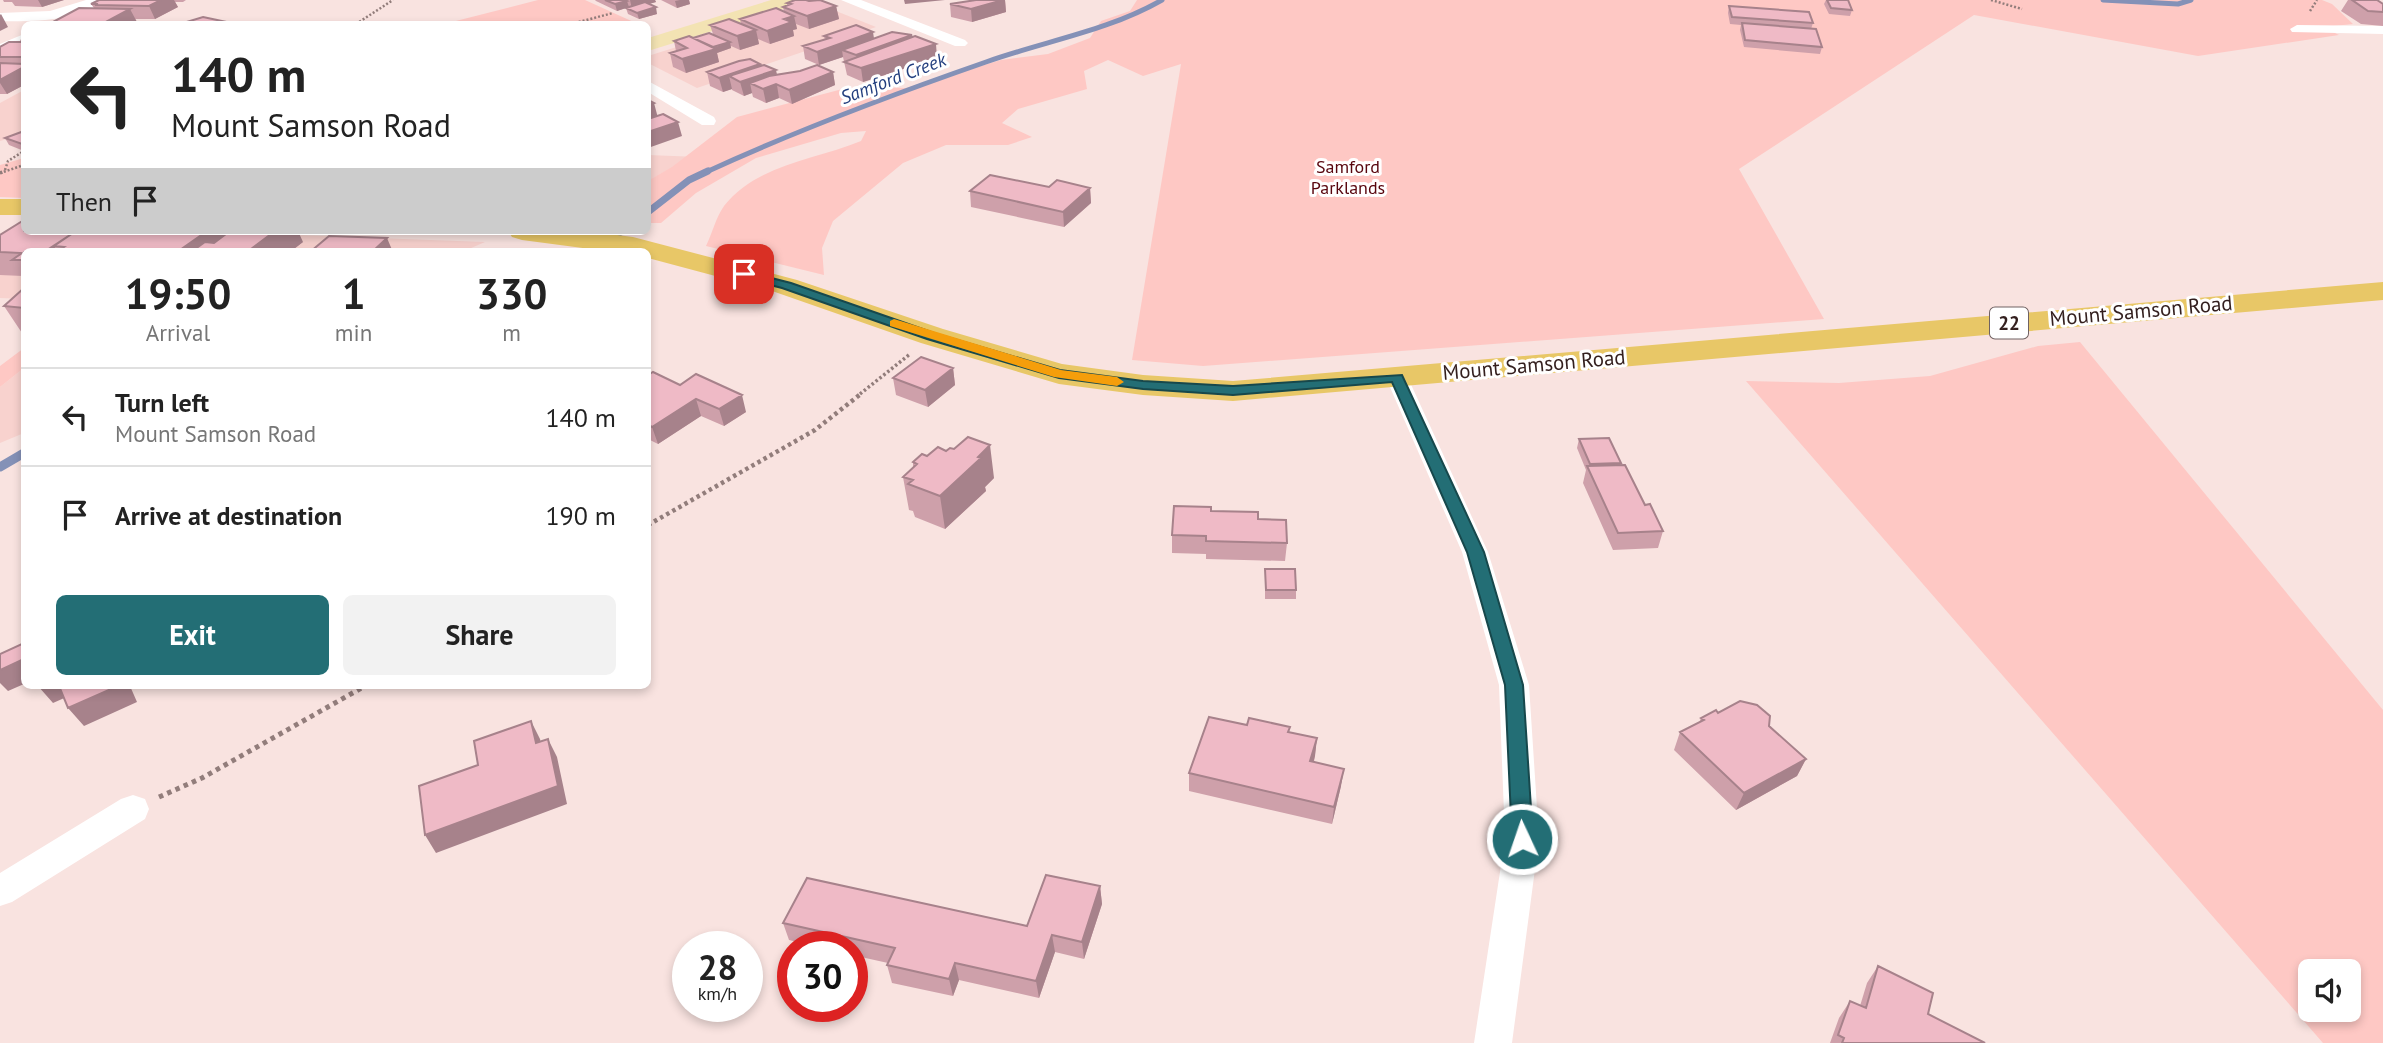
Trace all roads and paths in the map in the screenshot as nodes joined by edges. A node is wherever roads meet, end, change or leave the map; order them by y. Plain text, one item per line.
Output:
1 (98, 0) edge
2 (393, 0) edge
3 (792, 0) edge
4 (848, 0) edge
5 (1991, 0) edge
6 (2022, 9) dead end
7 (613, 13) edge
8 (0, 17) edge
9 (49, 20) edge
10 (361, 21) edge
11 (582, 21) edge
12 (2297, 29) dead end
13 (2383, 30) edge
14 (21, 40) edge
15 (960, 43) dead end
16 (651, 44) edge
17 (0, 50) edge
18 (651, 88) edge
19 (708, 121) dead end
20 (21, 152) edge
21 (21, 166) edge
22 (5, 170) junction
23 (0, 173) edge
24 (0, 206) edge
25 (21, 207) edge
26 (552, 235) edge
27 (641, 248) edge
28 (651, 250) edge
29 (2383, 291) edge
30 (913, 351) dead end
31 (1397, 378) junction
32 (651, 523) edge
33 (360, 689) edge
34 (133, 809) joint
35 (0, 891) edge
36 (1493, 1043) edge

1 - 9 street
2 - 10 path
3 - 16 street
4 - 15 street
5 - 6 path
7 - 11 path
8 - 9 street
12 - 13 street
14 - 17 street
18 - 19 street
20 - 22 path
21 - 22 path
22 - 23 path
24 - 25 main road
26 - 27 main road, Mount Samson Road / 22
28 - 31 main road, Mount Samson Road / 22
29 - 31 main road, Mount Samson Road / 22
30 - 32 path
31 - 36 street
33 - 34 path
34 - 35 street

